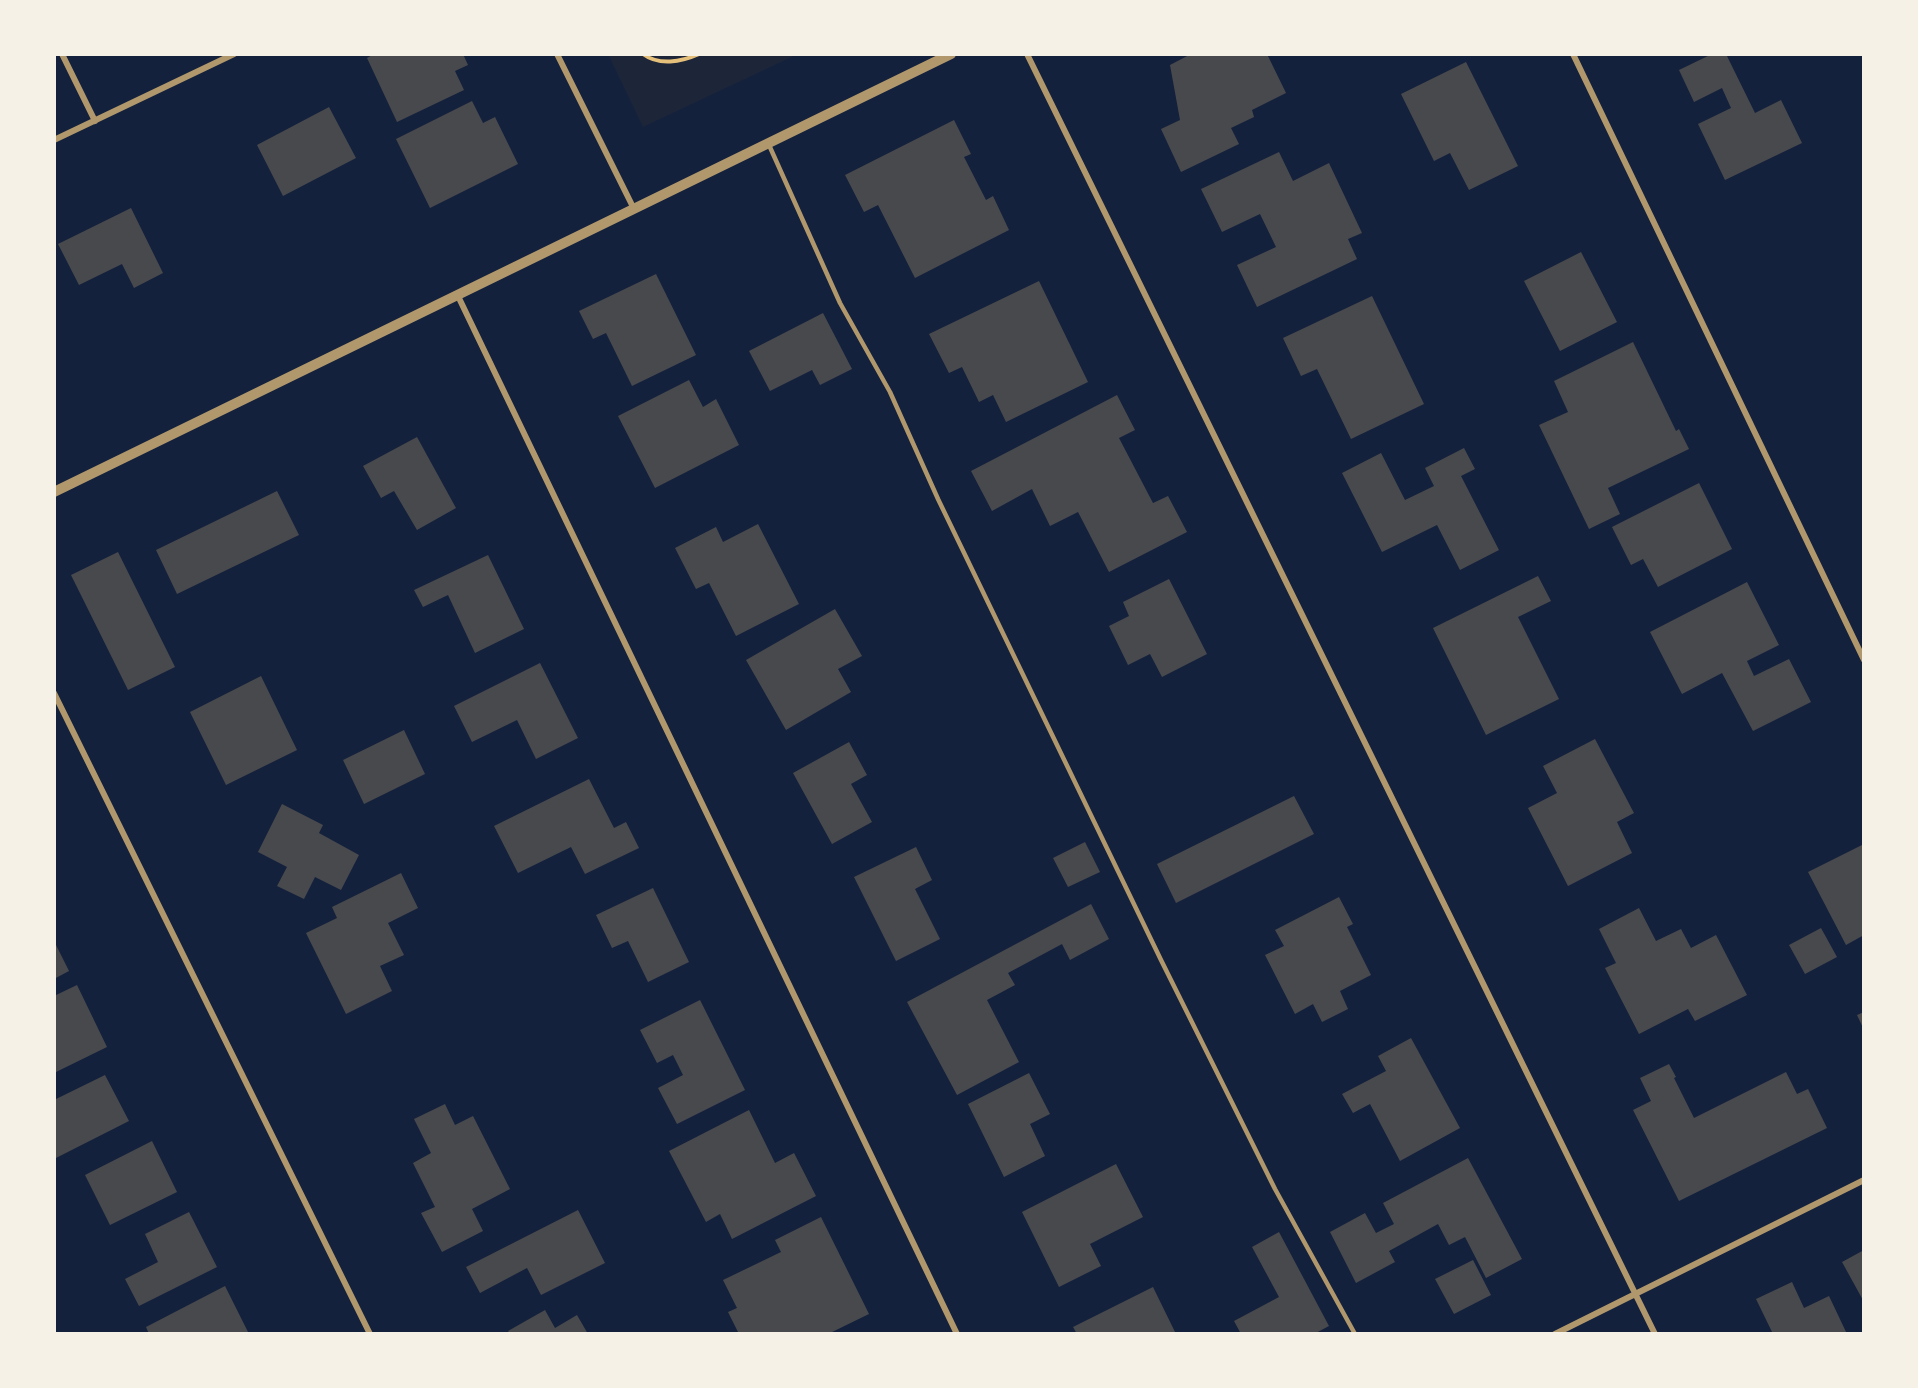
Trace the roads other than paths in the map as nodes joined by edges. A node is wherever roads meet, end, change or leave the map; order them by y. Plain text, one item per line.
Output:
1 (62, 54) edge
2 (234, 54) edge
3 (557, 54) edge
4 (951, 54) edge
5 (1027, 54) edge
6 (1573, 54) edge
7 (95, 121) junction
8 (54, 141) edge
9 (768, 143) junction
10 (634, 209) junction
11 (458, 296) junction
12 (54, 492) edge
13 (1864, 660) edge
14 (54, 693) edge
15 (1864, 1180) edge
16 (1635, 1294) junction
17 (370, 1334) edge
18 (957, 1334) edge
19 (1355, 1334) edge
20 (1555, 1334) edge
21 (1655, 1334) edge

1 - 7 street
2 - 7 street
3 - 10 street
4 - 9 street
5 - 16 street
6 - 13 street
7 - 8 street
9 - 10 street
9 - 19 lane
10 - 11 street
11 - 12 street
11 - 18 street
14 - 17 street
15 - 16 street
16 - 20 street
16 - 21 street

